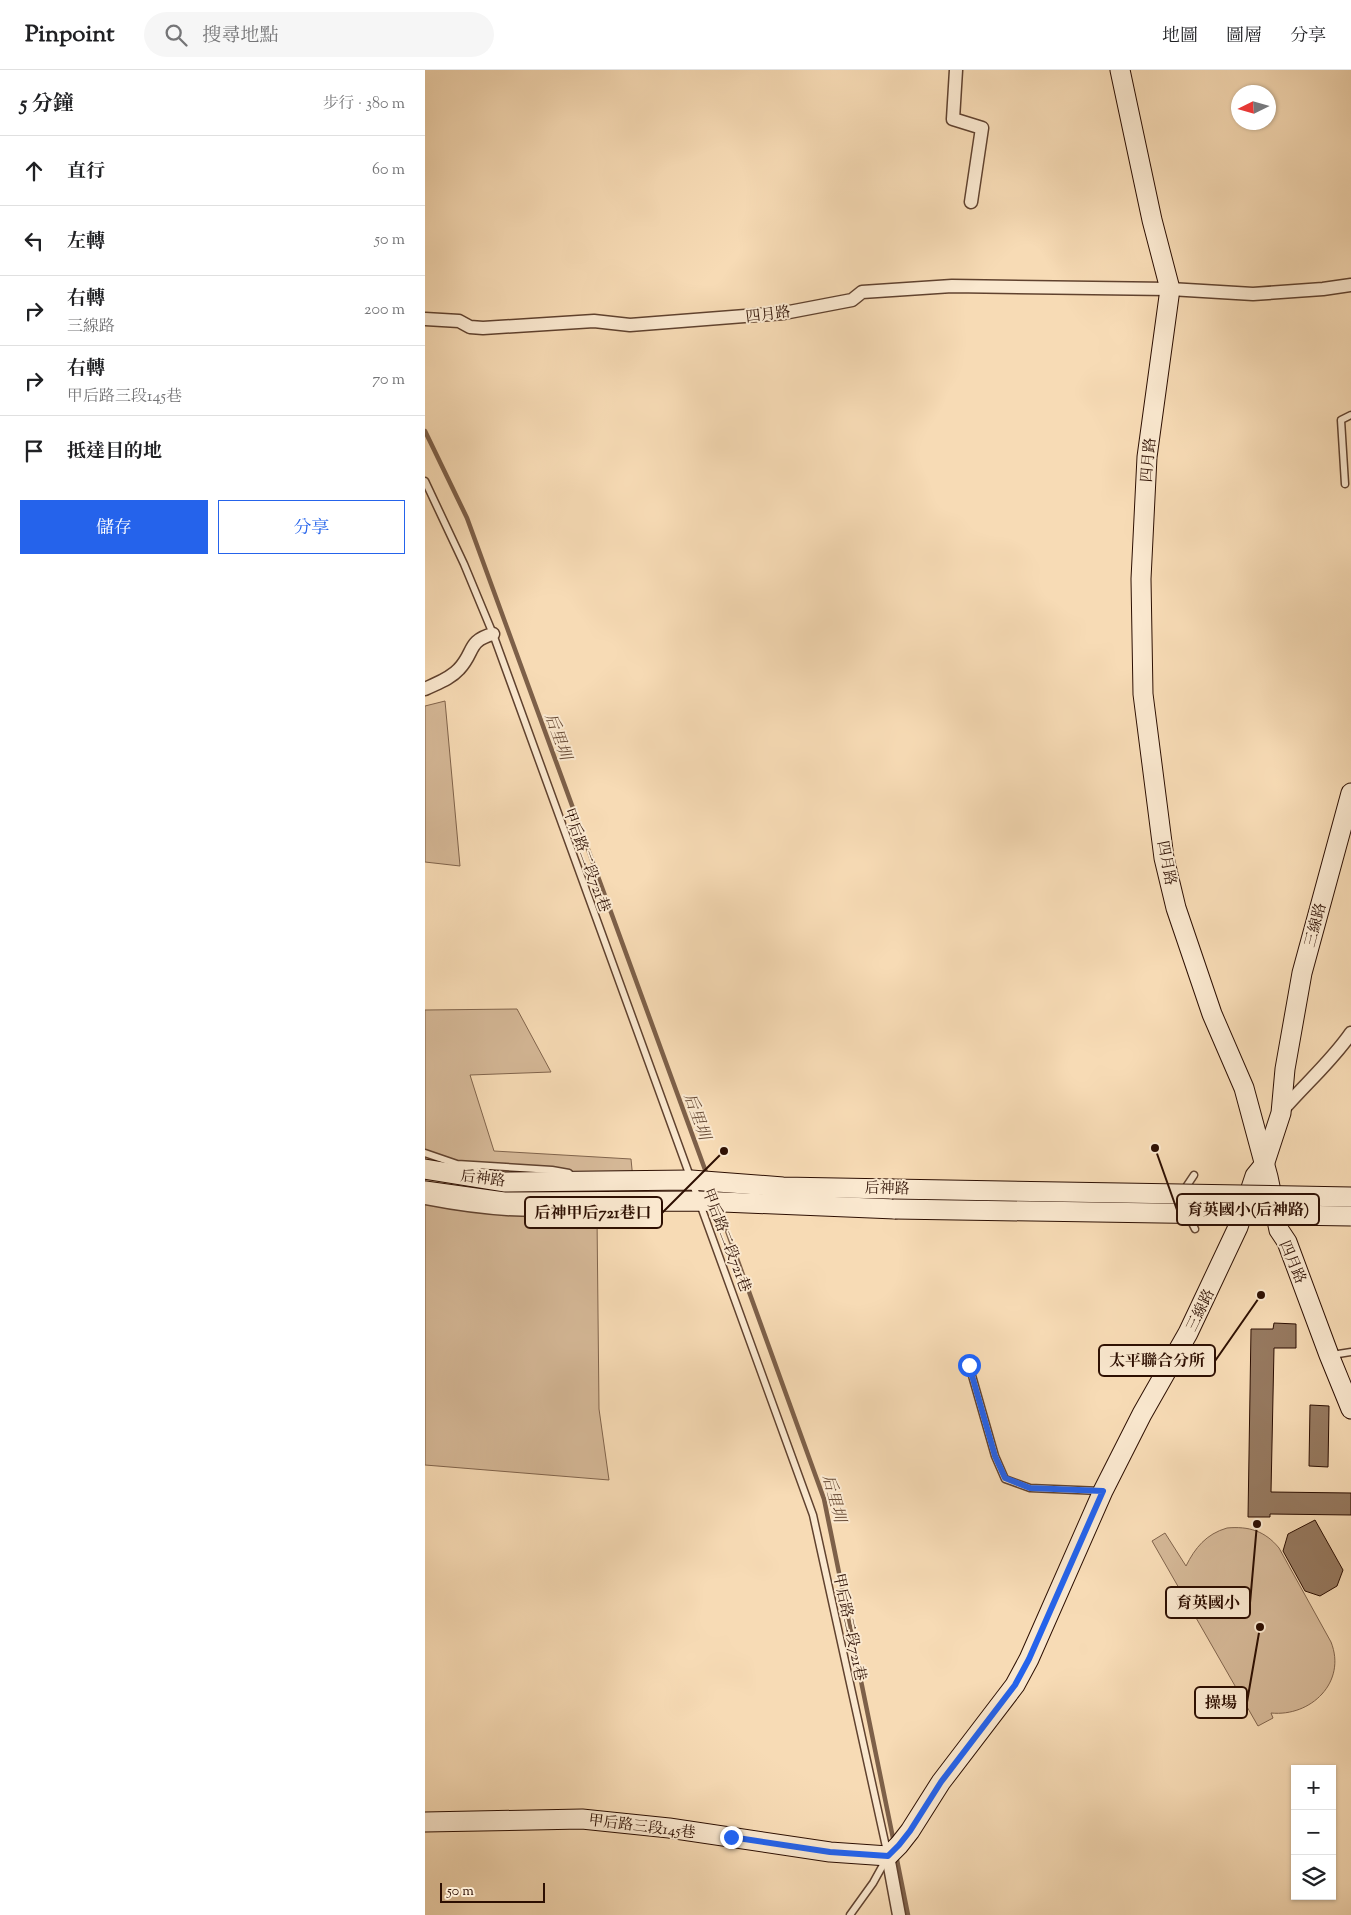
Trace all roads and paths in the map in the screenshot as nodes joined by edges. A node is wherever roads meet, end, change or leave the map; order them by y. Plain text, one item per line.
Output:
1 (956, 70) edge
2 (1120, 70) edge
3 (971, 202) dead end
4 (1351, 285) edge
5 (1169, 289) junction
6 (425, 319) edge
7 (1351, 415) edge
8 (425, 481) edge
9 (1345, 484) dead end
10 (493, 634) junction
11 (425, 688) edge
12 (1351, 793) edge
13 (1351, 1033) edge
14 (1281, 1113) junction
15 (425, 1154) edge
16 (1264, 1166) junction
17 (425, 1170) edge
18 (1194, 1175) dead end
19 (607, 1180) junction
20 (691, 1180) junction
21 (425, 1191) edge
22 (1351, 1197) edge
23 (425, 1201) edge
24 (699, 1201) junction
25 (611, 1202) junction
26 (1351, 1216) edge
27 (1195, 1229) dead end
28 (1351, 1352) edge
29 (1329, 1355) junction
30 (969, 1365) dead end
31 (1351, 1409) edge
32 (1103, 1491) junction
33 (425, 1822) edge
34 (888, 1856) junction
35 (850, 1915) edge
36 (899, 1915) edge

1 - 3 street
2 - 5 street, 四月路
4 - 5 street, 四月路
5 - 6 street, 四月路
5 - 16 street, 四月路
7 - 9 lane
8 - 10 lane, 甲后路二段721巷
10 - 11 street
10 - 20 lane, 甲后路二段721巷
12 - 14 street, 三線路
13 - 14 street
14 - 16 street, 三線路
15 - 19 lane
16 - 29 street, 四月路
16 - 32 street, 三線路
17 - 19 street, 后神路
18 - 27 lane
19 - 20 street, 后神路
20 - 22 street, 后神路, bridge
20 - 24 lane, 甲后路二段721巷
21 - 25 street, 后神路
23 - 25 lane
24 - 25 street, 后神路
24 - 26 street, 后神路, bridge
24 - 34 lane, 甲后路二段721巷
28 - 29 lane
29 - 31 street, 四月路
30 - 32 lane
32 - 34 street, 三線路
33 - 34 street, 甲后路三段145巷
34 - 35 lane
34 - 36 street

